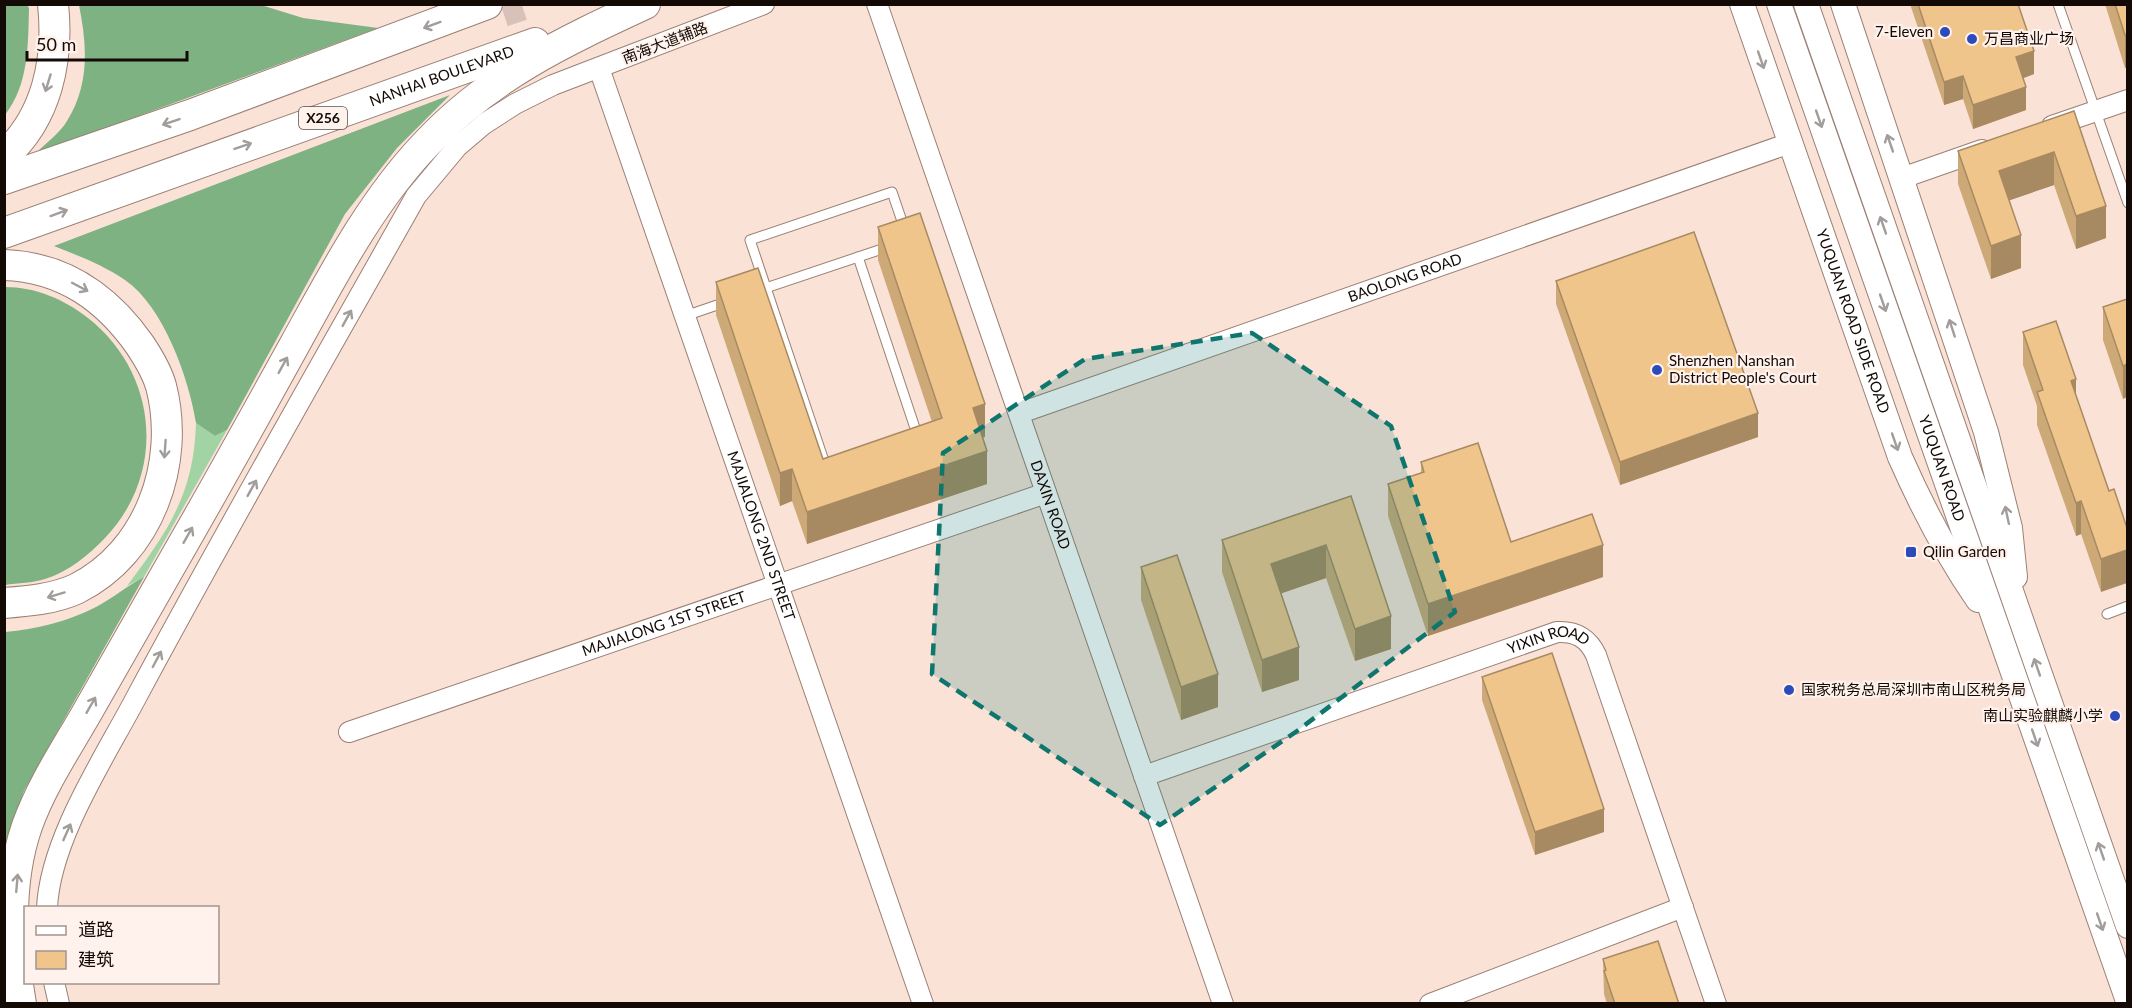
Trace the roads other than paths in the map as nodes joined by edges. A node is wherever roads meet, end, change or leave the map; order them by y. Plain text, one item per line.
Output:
1 (53, 4) edge
2 (487, 4) edge
3 (644, 4) edge
4 (764, 4) edge
5 (877, 4) edge
6 (1742, 4) edge
7 (1779, 4) edge
8 (1806, 4) edge
9 (1843, 4) edge
10 (2058, 4) edge
11 (599, 68) junction
12 (2127, 100) edge
13 (2095, 111) junction
14 (2031, 133) edge
15 (1790, 143) junction
16 (1999, 144) edge
17 (4, 156) edge
18 (1902, 178) junction
19 (4, 179) edge
20 (2127, 203) edge
21 (4, 233) edge
22 (908, 240) edge
23 (898, 244) edge
24 (858, 257) junction
25 (4, 265) edge
26 (766, 288) junction
27 (746, 295) edge
28 (736, 298) edge
29 (685, 316) junction
30 (1020, 413) junction
31 (911, 449) edge
32 (840, 473) edge
33 (1046, 493) junction
34 (778, 585) junction
35 (4, 603) edge
36 (2127, 606) edge
37 (2107, 614) dead end
38 (2019, 615) junction
39 (1995, 623) junction
40 (349, 732) dead end
41 (1144, 776) junction
42 (46, 906) edge
43 (1683, 907) junction
44 (2127, 926) edge
45 (54, 984) edge
46 (2127, 1001) edge
47 (21, 1004) edge
48 (59, 1004) edge
49 (923, 1004) edge
50 (1223, 1004) edge
51 (1430, 1004) edge
52 (1716, 1004) edge

1 -> 17 main road
2 -> 19 main road
21 -> 3 main road, NANHAI BOULEVARD / X256
47 -> 3 main road
4 - 11 street, 南海大道辅路
5 - 30 street, DAXIN ROAD
6 -> 15 street, YUQUAN ROAD SIDE ROAD
7 -> 39 street, YUQUAN ROAD
38 -> 8 street, YUQUAN ROAD
18 -> 9 street
10 - 13 lane
11 - 29 street, MAJIALONG 2ND STREET
42 -> 11 street, 南海大道辅路
12 - 13 street
13 - 14 street
13 - 20 lane
15 - 30 street, BAOLONG ROAD
15 -> 39 street, YUQUAN ROAD SIDE ROAD
16 - 18 street
38 -> 18 street
22 - 26 lane
23 - 24 lane
24 - 26 lane
24 - 31 lane
25 -> 35 main road
26 - 27 lane
26 - 32 lane
28 - 29 lane
29 - 34 street, MAJIALONG 2ND STREET
30 - 33 street, DAXIN ROAD
33 - 34 street, MAJIALONG 1ST STREET
33 - 41 street, DAXIN ROAD
34 - 40 street, MAJIALONG 1ST STREET
34 - 49 street, MAJIALONG 2ND STREET
36 - 37 lane
44 -> 38 street, YUQUAN ROAD
39 -> 46 street, YUQUAN ROAD
41 - 43 street, YIXIN ROAD
41 - 50 street, DAXIN ROAD
43 - 51 street
43 - 52 street, YIXIN ROAD
45 - 48 street

